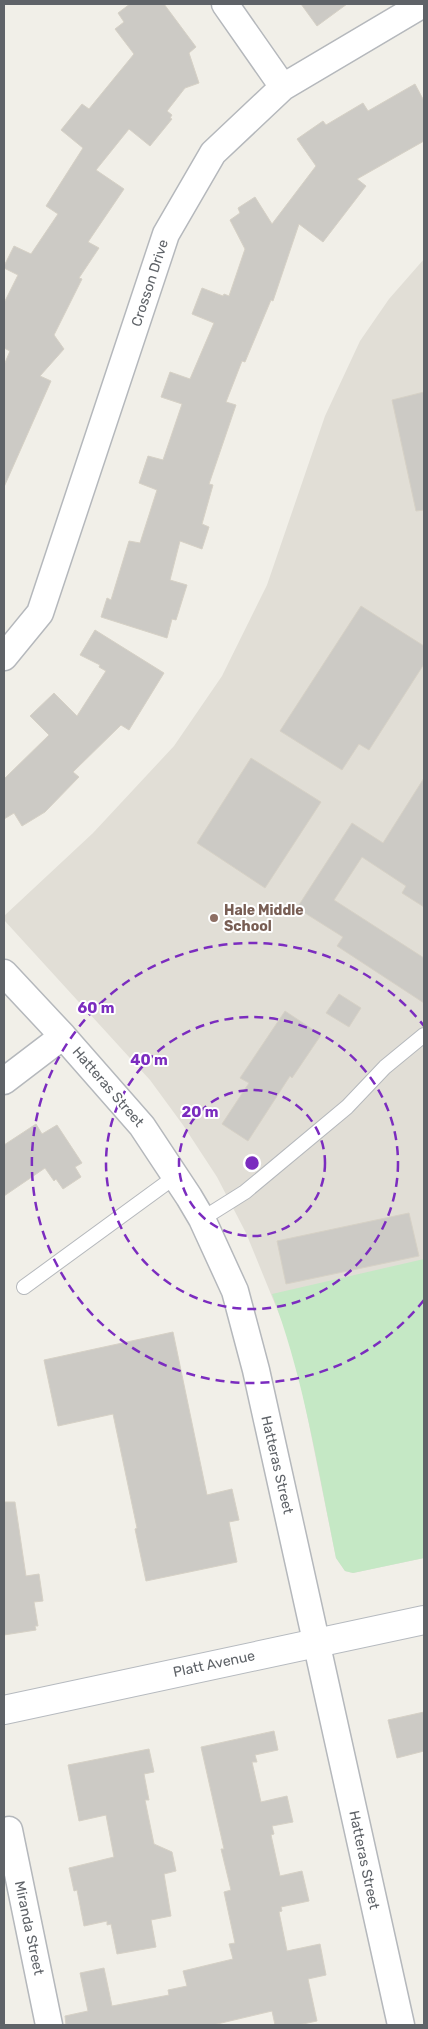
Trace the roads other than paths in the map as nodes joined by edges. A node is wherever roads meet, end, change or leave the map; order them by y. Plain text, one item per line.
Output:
1 (225, 4) edge
2 (423, 4) edge
3 (283, 87) junction
4 (4, 657) edge
5 (4, 973) edge
6 (424, 1035) edge
7 (64, 1036) junction
8 (4, 1081) edge
9 (176, 1176) junction
10 (202, 1218) junction
11 (24, 1288) dead end
12 (424, 1620) edge
13 (317, 1642) junction
14 (4, 1710) edge
15 (9, 1830) dead end
16 (48, 2025) edge
17 (401, 2025) edge

1 - 3 street
2 - 3 street, Crosson Drive
3 - 4 street, Crosson Drive
5 - 7 street, Hatteras Street
6 - 10 lane
7 - 8 street
7 - 9 street, Hatteras Street
9 - 10 street, Hatteras Street
9 - 11 lane
10 - 13 street, Hatteras Street
12 - 13 main road, Platt Avenue
13 - 14 main road, Platt Avenue
13 - 17 street, Hatteras Street
15 - 16 street, Miranda Street

